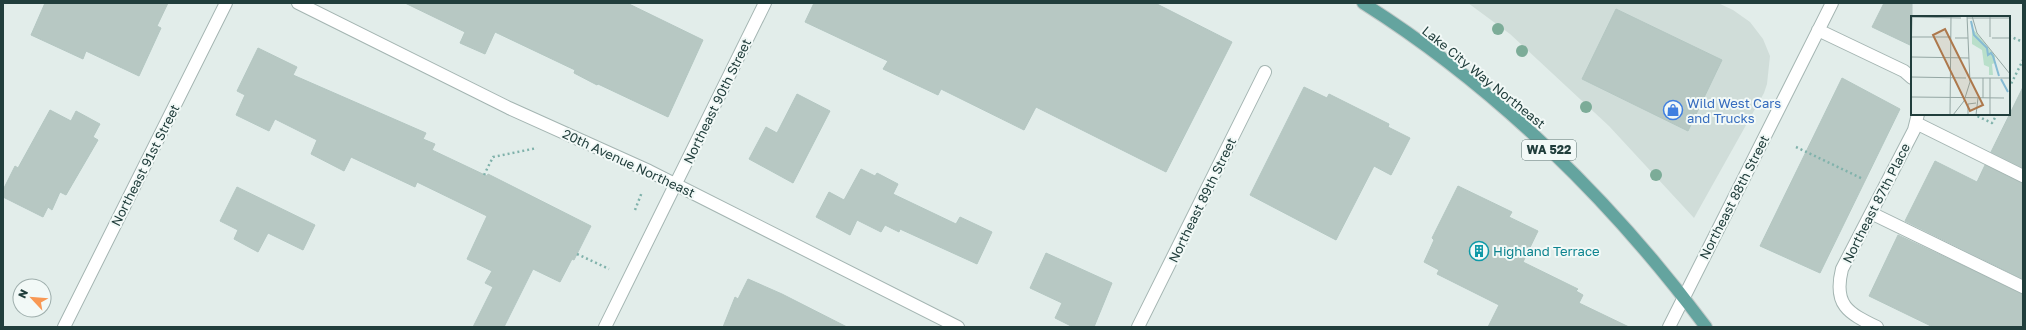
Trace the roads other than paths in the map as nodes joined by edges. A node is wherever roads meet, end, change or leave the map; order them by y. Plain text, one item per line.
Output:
1 (226, 3) edge
2 (298, 3) edge
3 (765, 3) edge
4 (1363, 3) edge
5 (1832, 3) edge
6 (1818, 30) junction
7 (1265, 72) dead end
8 (1911, 77) edge
9 (1917, 118) edge
10 (2023, 176) edge
11 (676, 184) junction
12 (1871, 213) junction
13 (2023, 287) edge
14 (1684, 297) junction
15 (64, 327) edge
16 (605, 327) edge
17 (958, 327) edge
18 (1138, 327) edge
19 (1669, 327) edge
20 (1706, 327) edge
21 (1877, 327) edge

1 - 15 street, Northeast 91st Street
2 - 11 street, 20th Avenue Northeast
3 - 11 street, Northeast 90th Street
4 - 14 main road, Lake City Way Northeast / WA 522
5 - 6 street, Northeast 88th Street
6 - 8 street
6 - 14 street, Northeast 88th Street
7 - 18 street, Northeast 89th Street
9 - 10 street
9 - 12 street, Northeast 87th Place
11 - 16 street, Northeast 90th Street
11 - 17 street, 20th Avenue Northeast
12 - 13 street
12 - 21 street, Northeast 87th Place
14 - 19 street, Northeast 88th Street
14 - 20 main road, Lake City Way Northeast / WA 522

